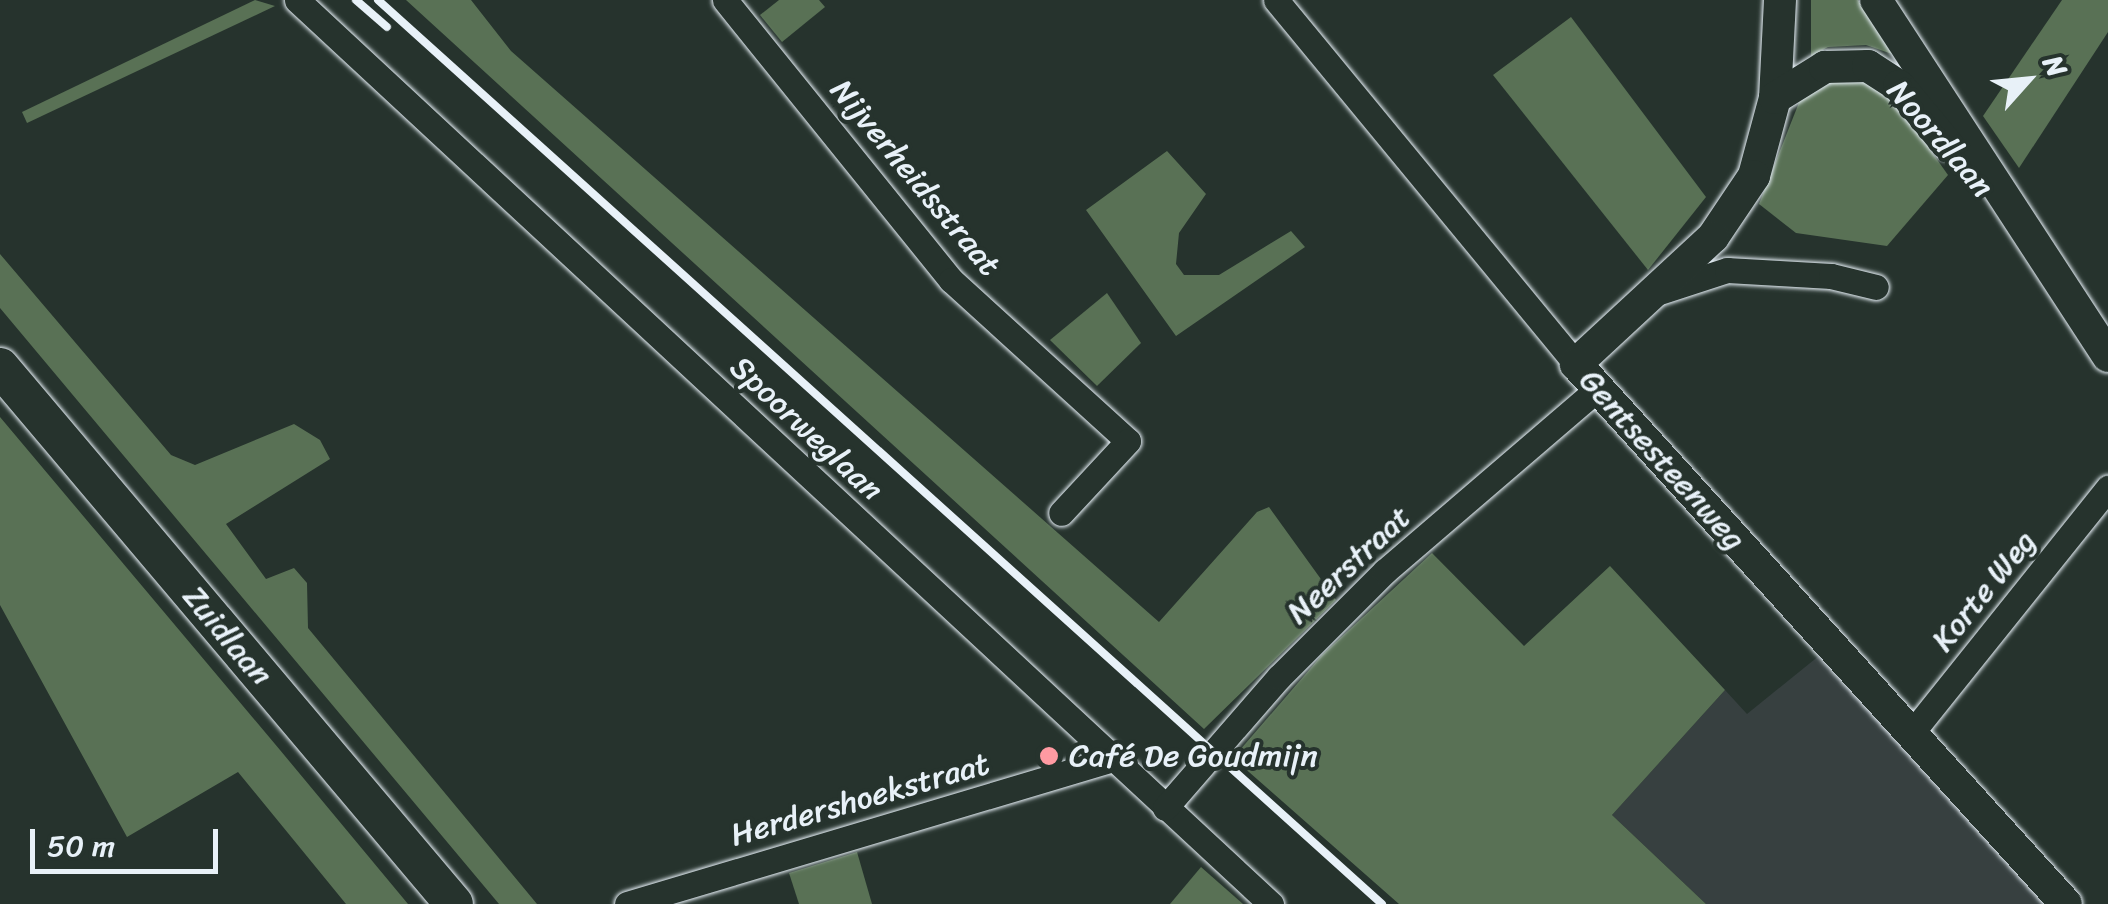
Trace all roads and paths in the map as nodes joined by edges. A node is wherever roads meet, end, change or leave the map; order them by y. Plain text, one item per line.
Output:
1 (297, 0) edge
2 (725, 0) edge
3 (1276, 0) edge
4 (1780, 0) edge
5 (1876, 0) edge
6 (1775, 98) junction
7 (2035, 251) junction
8 (1876, 287) dead end
9 (1656, 293) junction
10 (2108, 356) edge
11 (0, 367) edge
12 (1586, 376) junction
13 (2108, 488) edge
14 (1061, 513) dead end
15 (1910, 735) junction
16 (1113, 759) junction
17 (1165, 808) junction
18 (454, 904) edge
19 (627, 904) edge
20 (1272, 904) edge
21 (2066, 904) edge

1 - 16 street, Spoorweglaan
2 - 14 street, Nijverheidsstraat
3 - 12 street, Gentsesteenweg
4 - 6 street
5 - 7 street, Noordlaan
6 - 7 street, Noordlaan
6 - 9 street
7 - 10 street, Noordlaan
8 - 9 street
9 - 12 street
11 - 18 main road, Zuidlaan
12 - 15 street, Gentsesteenweg
12 - 17 street, Neerstraat
13 - 15 street, Korte Weg
15 - 21 street, Gentsesteenweg
16 - 17 street, Spoorweglaan
16 - 19 street, Herdershoekstraat
17 - 20 street, Spoorweglaan

